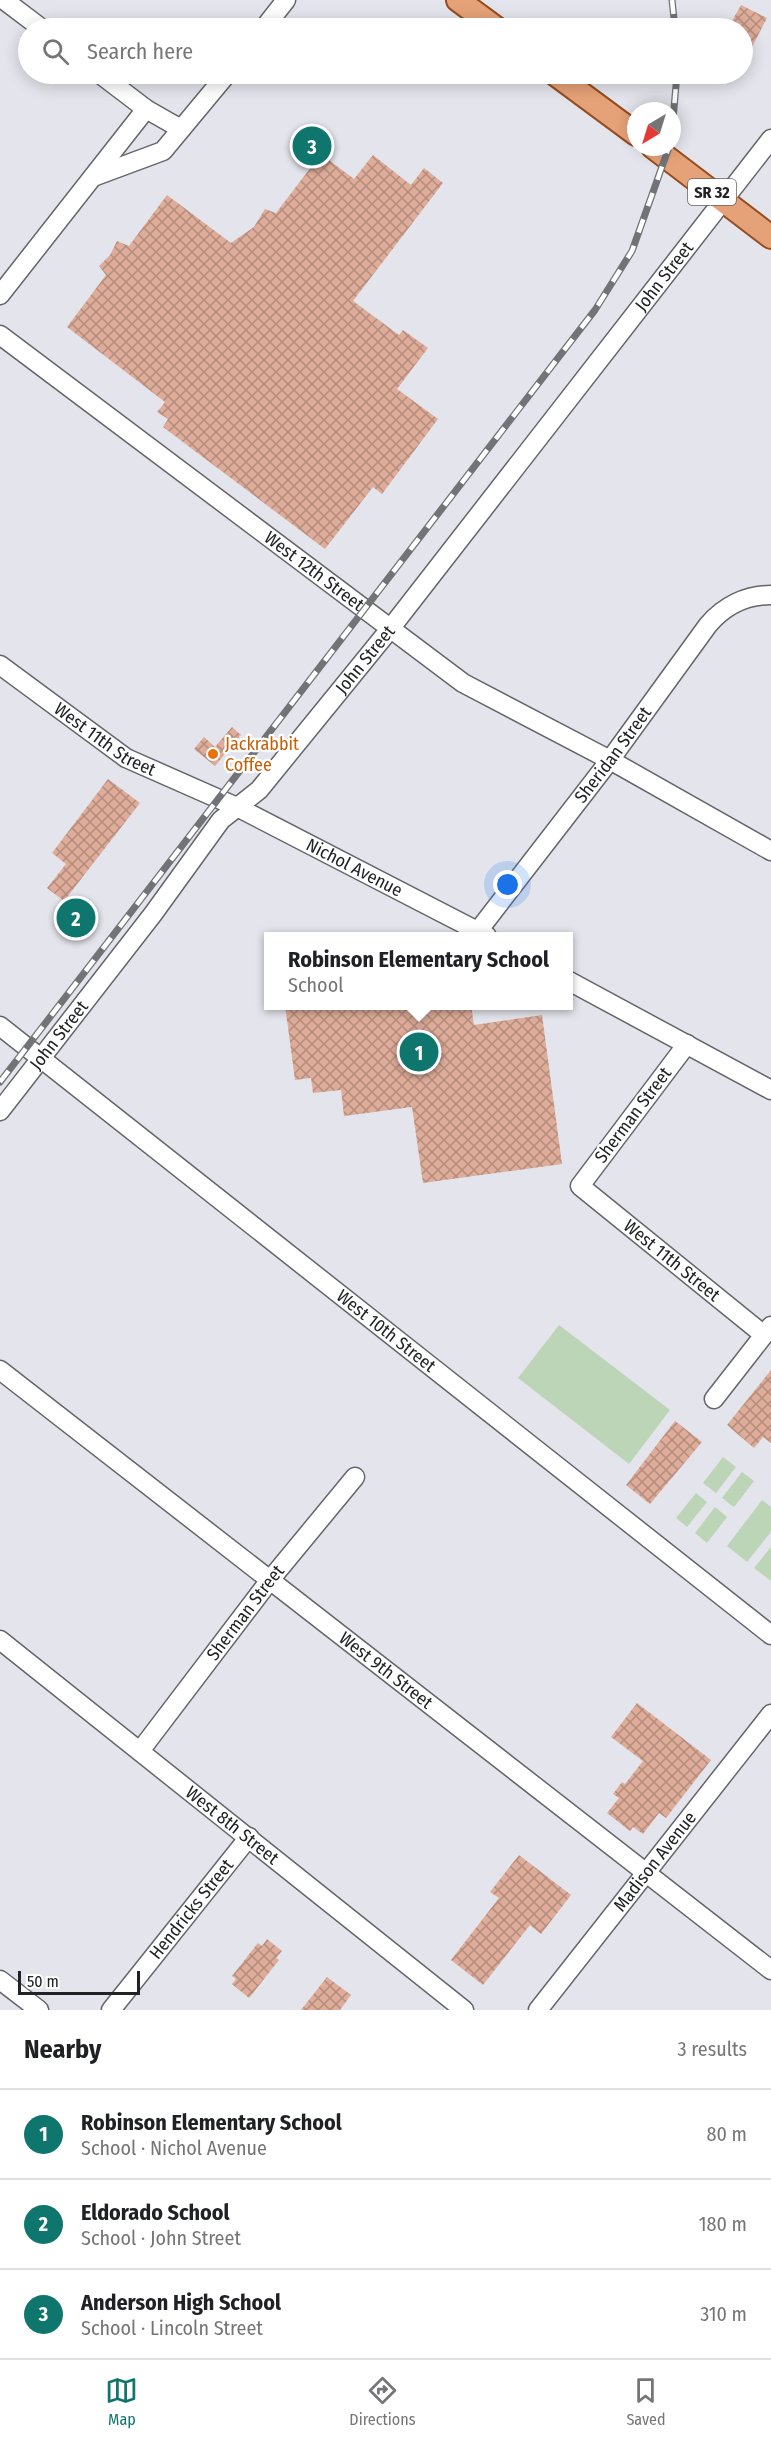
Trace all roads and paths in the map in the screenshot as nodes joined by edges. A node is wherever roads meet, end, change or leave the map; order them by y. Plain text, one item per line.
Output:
1 (4, 0) edge
2 (286, 0) edge
3 (458, 0) edge
4 (28, 18) edge
5 (272, 18) edge
6 (482, 18) edge
7 (113, 84) edge
8 (219, 84) edge
9 (568, 84) edge
10 (146, 109) junction
11 (627, 128) edge
12 (181, 129) junction
13 (771, 139) edge
14 (664, 156) edge
15 (91, 178) junction
16 (724, 201) junction
17 (771, 237) edge
18 (0, 295) edge
19 (0, 336) edge
20 (766, 595) edge
21 (390, 629) junction
22 (1, 667) edge
23 (610, 760) junction
24 (219, 799) joint
25 (237, 807) junction
26 (771, 851) edge
27 (478, 932) edge
28 (483, 932) edge
29 (573, 983) edge
30 (0, 1026) edge
31 (687, 1044) junction
32 (41, 1058) junction
33 (771, 1090) edge
34 (0, 1111) edge
35 (580, 1186) joint
36 (768, 1330) edge
37 (0, 1370) edge
38 (714, 1399) dead end
39 (355, 1477) dead end
40 (270, 1580) junction
41 (771, 1635) edge
42 (0, 1640) edge
43 (771, 1714) edge
44 (140, 1751) junction
45 (249, 1837) junction
46 (645, 1874) junction
47 (771, 1970) edge
48 (0, 1980) edge
49 (39, 2010) edge
50 (111, 2010) edge
51 (464, 2010) edge
52 (538, 2010) edge

1 - 4 street
2 - 5 street
3 - 6 main road
7 - 10 street
8 - 12 street
9 - 11 main road
10 - 12 street
10 - 15 street
12 - 15 street
13 - 16 street, John Street
14 - 16 main road, SR 32
15 - 18 street
16 - 17 main road, SR 32
16 - 21 street, John Street
19 - 21 street, West 12th Street
20 - 23 street, Sheridan Street
21 - 23 street, West 12th Street
21 - 25 street, John Street
22 - 24 street, West 11th Street
23 - 26 street, West 12th Street
23 - 28 street, Sheridan Street
24 - 25 street, Nichol Avenue
25 - 27 street, Nichol Avenue
25 - 32 street, John Street
29 - 31 street
30 - 32 street, West 10th Street
31 - 33 street
31 - 35 street, Sherman Street
32 - 34 street, John Street
32 - 41 street, West 10th Street
35 - 36 street, West 11th Street
36 - 38 street
37 - 40 street, West 9th Street
39 - 40 street, Sherman Street
40 - 44 street, Sherman Street
40 - 46 street, West 9th Street
42 - 44 street, West 8th Street
43 - 46 street, Madison Avenue
44 - 45 street, West 8th Street
45 - 50 street, Hendricks Street
45 - 51 street, West 8th Street
46 - 47 street, West 9th Street
46 - 52 street, Madison Avenue
48 - 49 street

